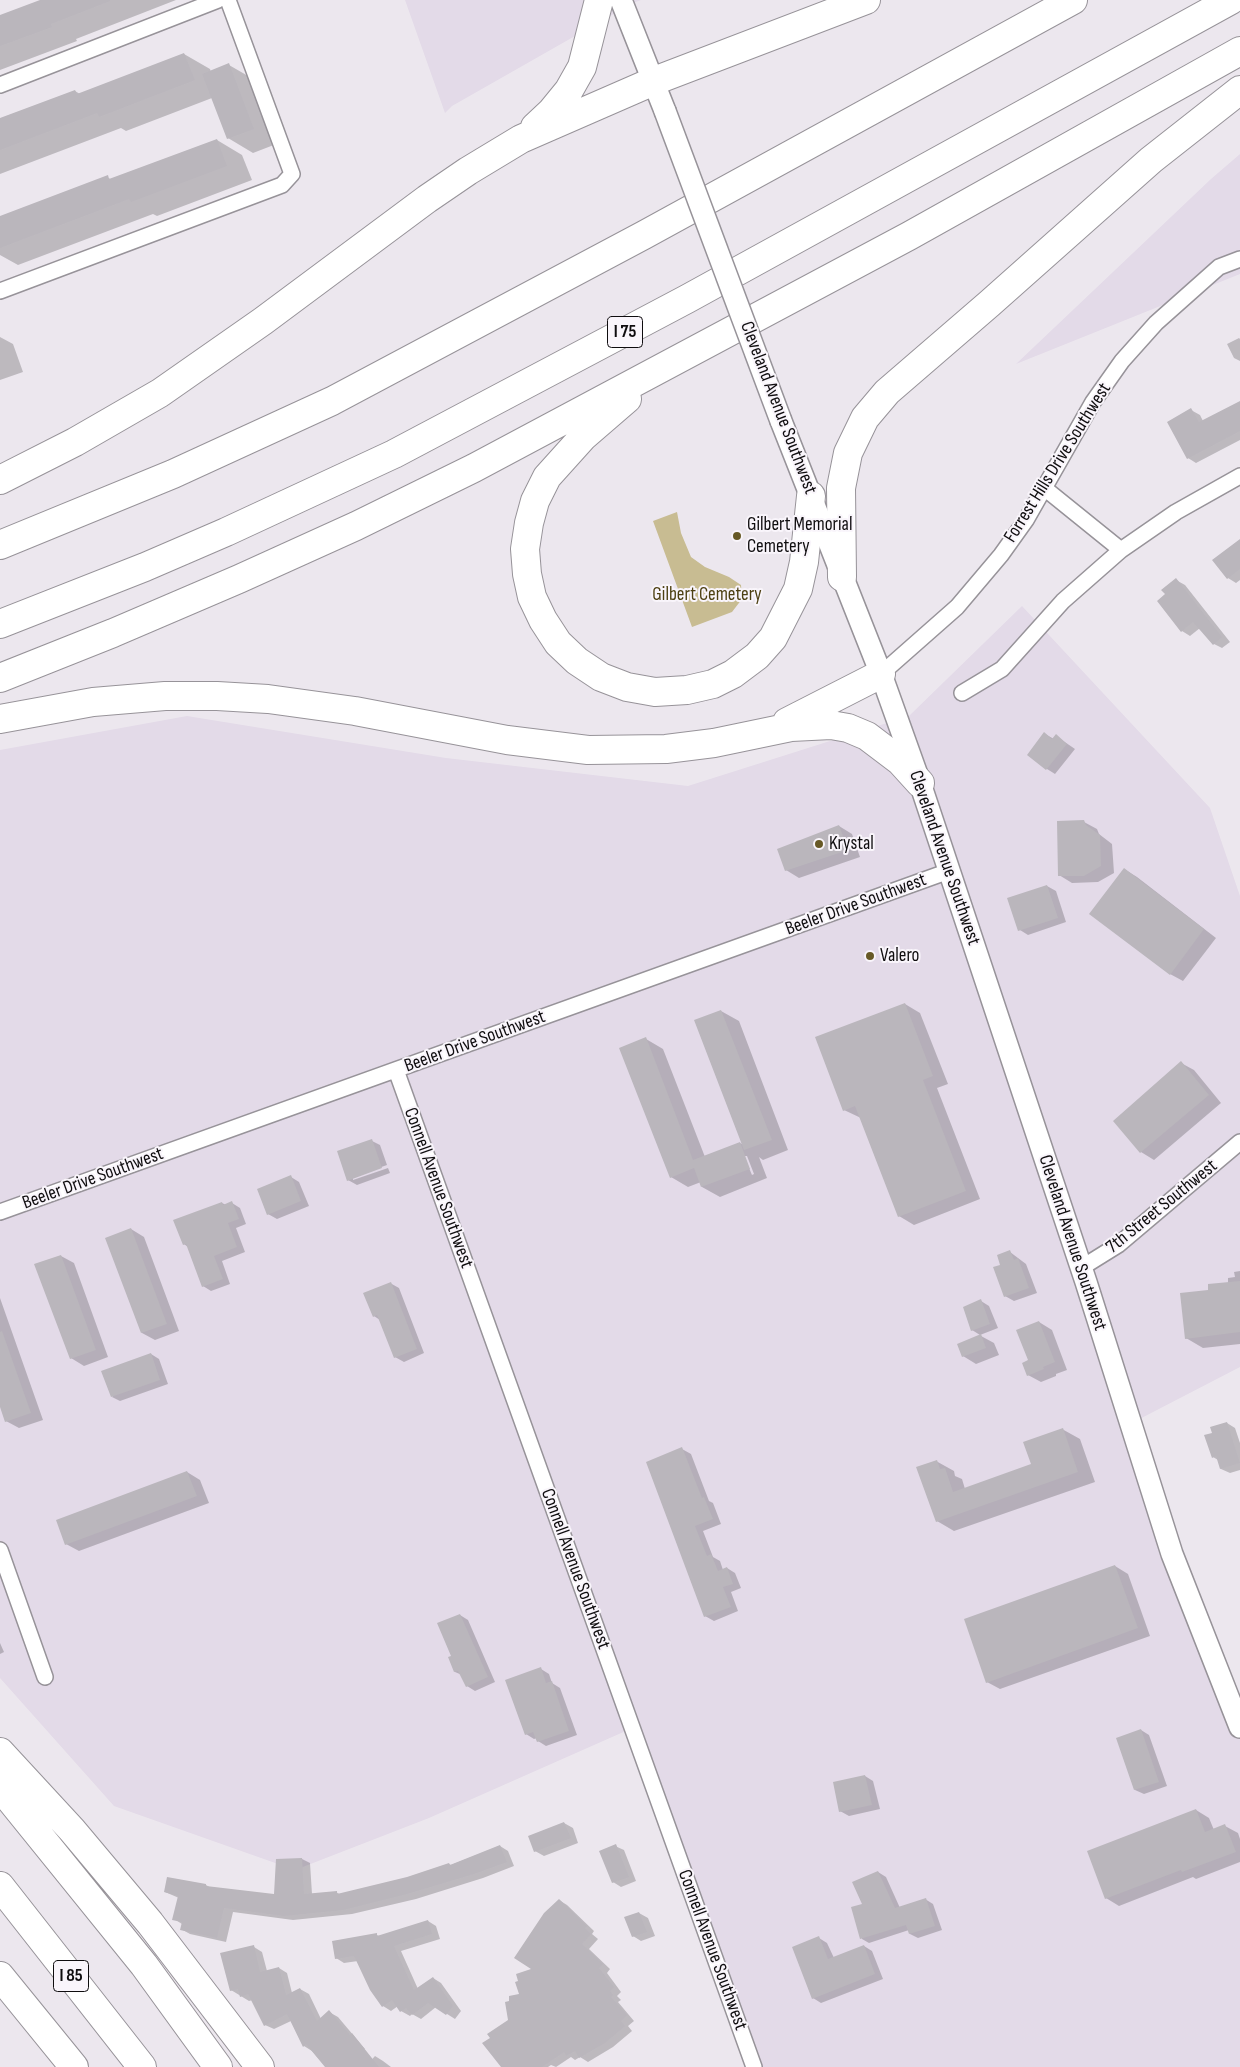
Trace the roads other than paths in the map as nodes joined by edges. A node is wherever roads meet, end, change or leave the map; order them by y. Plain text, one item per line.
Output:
1 (218, 0) edge
2 (228, 0) edge
3 (599, 0) edge
4 (621, 0) edge
5 (866, 0) edge
6 (1073, 0) edge
7 (1231, 0) edge
8 (1240, 51) edge
9 (654, 81) junction
10 (0, 85) edge
11 (1240, 90) edge
12 (521, 139) junction
13 (1240, 259) edge
14 (0, 291) edge
15 (664, 367) junction
16 (1240, 476) edge
17 (0, 480) edge
18 (1043, 487) junction
19 (811, 496) junction
20 (0, 545) edge
21 (1121, 550) junction
22 (842, 577) junction
23 (0, 624) edge
24 (881, 674) junction
25 (0, 678) edge
26 (962, 693) dead end
27 (0, 719) edge
28 (765, 731) junction
29 (920, 784) junction
30 (949, 871) junction
31 (396, 1070) junction
32 (1240, 1142) edge
33 (0, 1212) edge
34 (1081, 1268) junction
35 (0, 1550) edge
36 (45, 1677) dead end
37 (1240, 1726) edge
38 (0, 1752) edge
39 (0, 1787) edge
40 (0, 1886) edge
41 (0, 1976) edge
42 (0, 1994) edge
43 (51, 2067) edge
44 (74, 2067) edge
45 (142, 2067) edge
46 (218, 2067) edge
47 (260, 2067) edge
48 (754, 2067) edge

1 - 10 street
2 - 14 street
3 - 12 highway
4 - 9 main road, Cleveland Avenue Southwest
5 - 9 highway
6 - 20 highway
7 - 23 highway, I 75
8 - 15 highway
9 - 12 highway
9 - 19 main road, Cleveland Avenue Southwest, bridge
11 - 22 highway
12 - 17 highway
13 - 18 street, Forrest Hills Drive Southwest
15 - 19 highway
15 - 25 highway
16 - 21 street
18 - 21 street
18 - 24 street, Forrest Hills Drive Southwest
19 - 22 main road, Cleveland Avenue Southwest
21 - 26 street
22 - 24 main road, Cleveland Avenue Southwest
24 - 28 highway
24 - 29 main road, Cleveland Avenue Southwest
27 - 28 highway
28 - 29 highway
29 - 30 main road, Cleveland Avenue Southwest
30 - 31 street, Beeler Drive Southwest
30 - 34 main road, Cleveland Avenue Southwest
31 - 33 street, Beeler Drive Southwest
31 - 48 street, Connell Avenue Southwest
32 - 34 street, 7th Street Southwest
34 - 37 main road, Cleveland Avenue Southwest
35 - 36 street
38 - 47 highway
39 - 46 highway
40 - 45 highway, I 85
41 - 44 highway
42 - 43 highway

